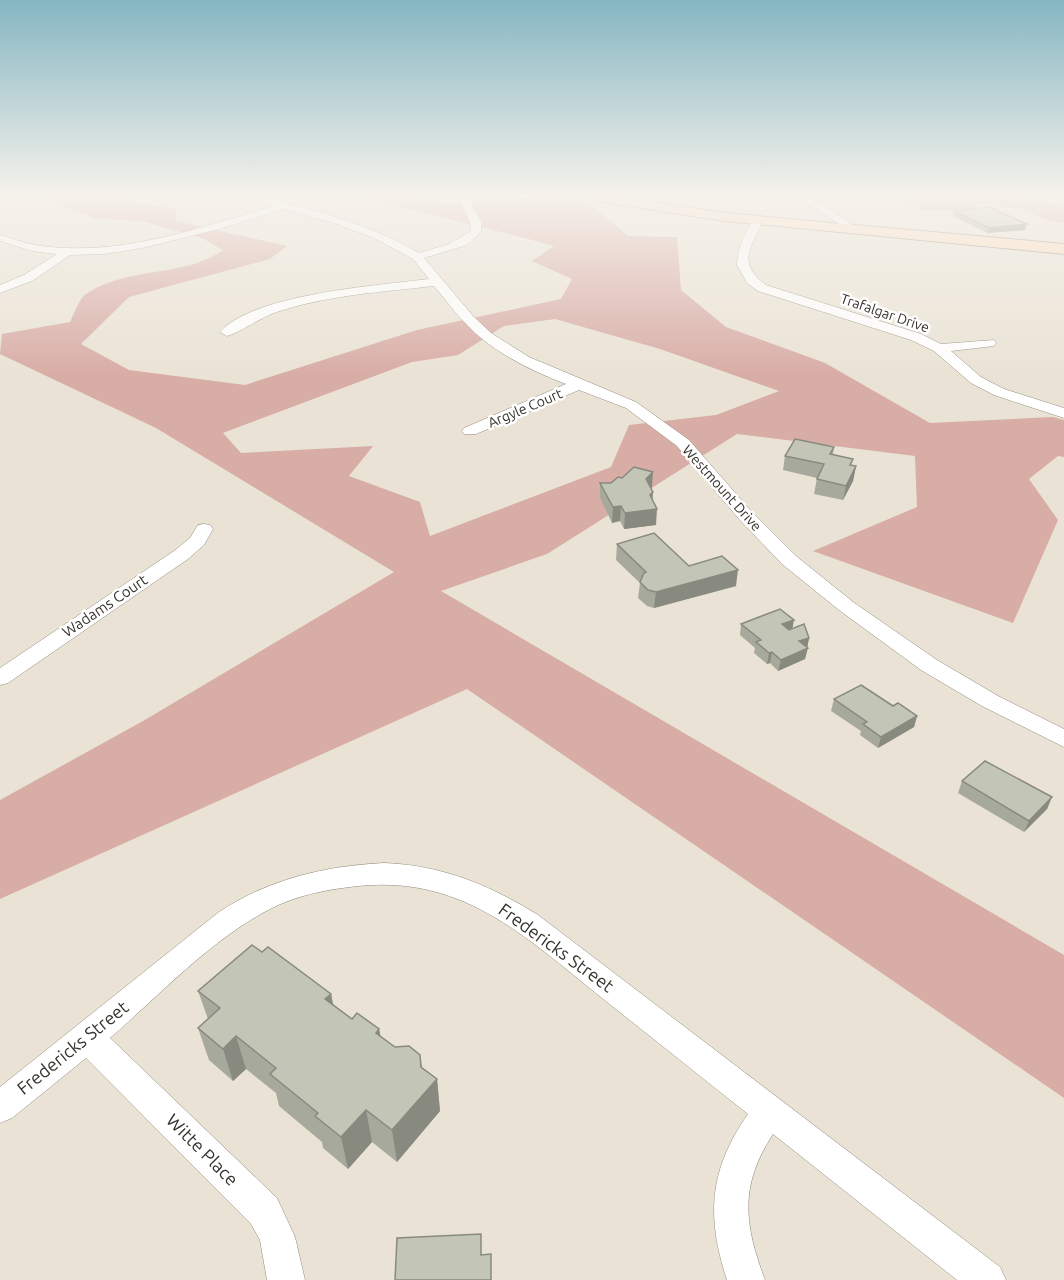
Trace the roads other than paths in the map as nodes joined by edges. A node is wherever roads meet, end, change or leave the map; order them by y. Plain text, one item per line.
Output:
1 (61, 256) edge
2 (421, 256) edge
3 (743, 256) edge
4 (417, 257) joint
5 (437, 282) junction
6 (0, 289) edge
7 (227, 332) dead end
8 (989, 343) dead end
9 (939, 348) junction
10 (580, 384) junction
11 (1064, 413) edge
12 (470, 430) dead end
13 (204, 529) dead end
14 (0, 678) edge
15 (1064, 739) edge
16 (88, 1038) junction
17 (0, 1107) edge
18 (769, 1111) junction
19 (286, 1280) edge
20 (746, 1280) edge
21 (987, 1280) edge

1 - 6 street
2 - 4 street
3 - 9 street, Trafalgar Drive
4 - 5 street, Westmount Drive
5 - 7 street
5 - 10 street, Westmount Drive
8 - 9 street
9 - 11 street, Trafalgar Drive
10 - 12 street, Argyle Court
10 - 15 street, Westmount Drive
13 - 14 street, Wadams Court
16 - 17 street, Fredericks Street
16 - 18 street, Fredericks Street
16 - 19 street, Witte Place
18 - 20 street
18 - 21 street, Fredericks Street

